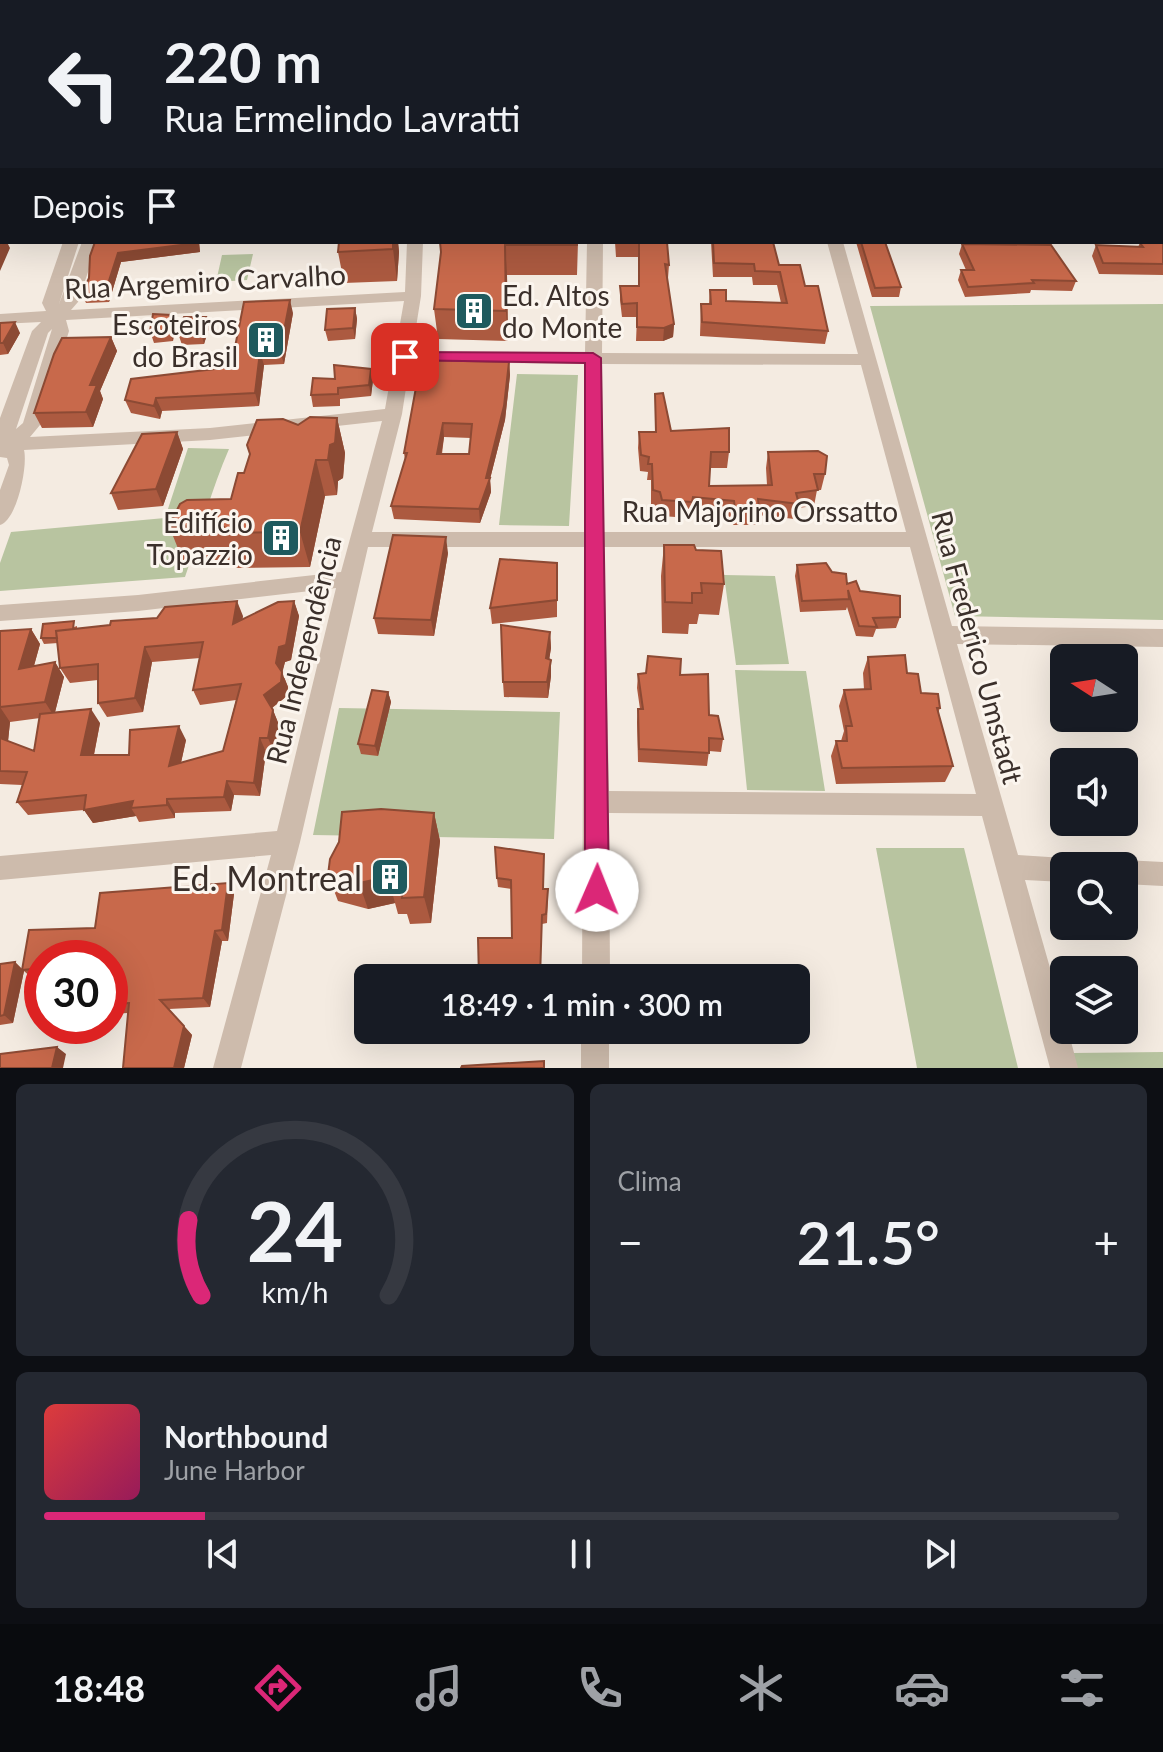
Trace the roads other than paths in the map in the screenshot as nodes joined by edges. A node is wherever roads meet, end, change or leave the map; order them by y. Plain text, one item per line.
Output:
1 (70, 244) edge
2 (89, 244) edge
3 (415, 244) edge
4 (595, 244) edge
5 (836, 244) edge
6 (84, 262) junction
7 (63, 264) junction
8 (413, 296) junction
9 (57, 316) junction
10 (0, 319) edge
11 (405, 357) junction
12 (593, 358) junction
13 (868, 360) junction
14 (46, 379) junction
15 (23, 381) junction
16 (393, 414) junction
17 (4, 449) edge
18 (0, 518) edge
19 (593, 538) junction
20 (361, 539) junction
21 (919, 540) junction
22 (349, 579) junction
23 (0, 613) edge
24 (942, 635) junction
25 (1163, 638) edge
26 (598, 802) junction
27 (989, 805) junction
28 (287, 842) junction
29 (1009, 867) junction
30 (0, 868) edge
31 (1050, 869) edge
32 (1138, 873) edge
33 (1163, 874) edge
34 (596, 964) edge
35 (595, 1044) edge
36 (227, 1068) edge
37 (595, 1068) edge
38 (1064, 1068) edge

1 - 7 street
2 - 6 street
3 - 8 street, Rua Independência
4 - 12 street
5 - 13 street, Rua Frederico Umstadt
6 - 7 street
6 - 9 street
7 - 9 street
8 - 9 street, Rua Argemiro Carvalho
8 - 11 street, Rua Independência
9 - 10 street, Rua Argemiro Carvalho
9 - 14 street
9 - 15 street
11 - 12 street
11 - 16 street, Rua Independência
12 - 13 street
12 - 19 street
13 - 21 street, Rua Frederico Umstadt
14 - 15 street
14 - 17 street
15 - 17 street
16 - 17 street
16 - 20 street, Rua Independência
17 - 18 street
19 - 20 street, Rua Majorino Orssatto
19 - 21 street, Rua Majorino Orssatto
19 - 26 street
20 - 22 street, Rua Independência
21 - 24 street, Rua Frederico Umstadt
22 - 23 street
22 - 28 street, Rua Independência
24 - 25 street
24 - 27 street, Rua Frederico Umstadt
26 - 27 street
26 - 34 street
27 - 29 street, Rua Frederico Umstadt
28 - 30 street
28 - 36 street, Rua Independência
29 - 31 street
29 - 38 street, Rua Frederico Umstadt
32 - 33 street
35 - 37 street

